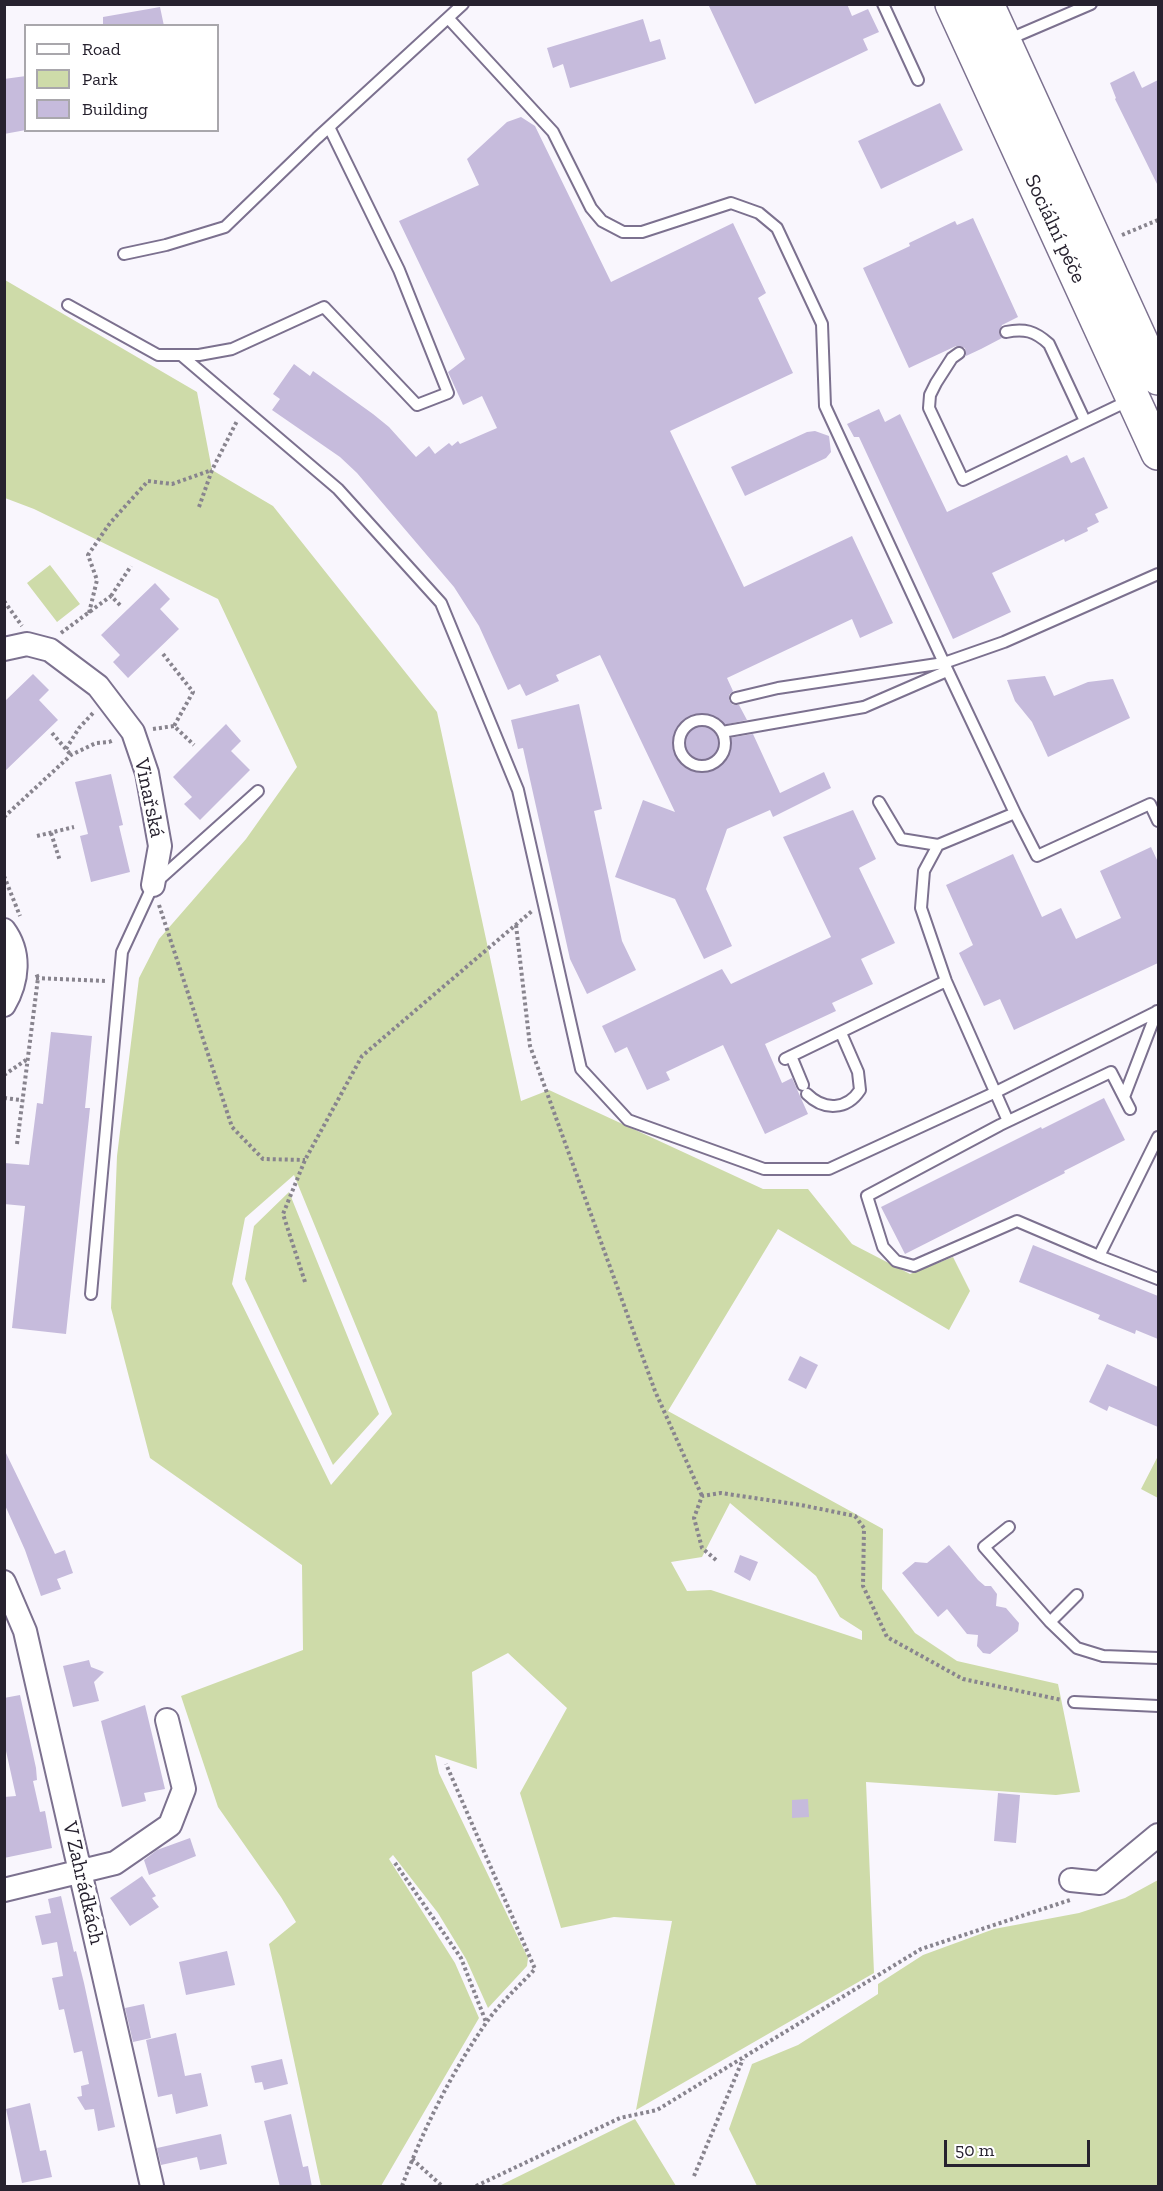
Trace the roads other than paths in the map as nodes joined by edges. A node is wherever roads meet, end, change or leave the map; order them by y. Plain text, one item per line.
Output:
1 (463, 4) edge
2 (884, 4) edge
3 (952, 4) edge
4 (987, 4) edge
5 (1091, 4) edge
6 (449, 19) junction
7 (1004, 41) junction
8 (918, 80) dead end
9 (329, 127) junction
10 (124, 254) dead end
11 (68, 305) dead end
12 (1006, 332) dead end
13 (959, 353) dead end
14 (181, 355) junction
15 (1158, 378) edge
16 (1133, 399) junction
17 (1085, 421) junction
18 (1158, 453) edge
19 (1158, 574) edge
20 (4, 649) edge
21 (945, 667) junction
22 (736, 698) dead end
23 (722, 732) junction
24 (258, 791) dead end
25 (879, 802) dead end
26 (1016, 813) junction
27 (1158, 821) edge
28 (938, 845) junction
29 (153, 885) junction
30 (4, 930) edge
31 (946, 981) junction
32 (4, 1005) edge
33 (1158, 1012) edge
34 (841, 1033) junction
35 (996, 1092) junction
36 (1124, 1097) junction
37 (1130, 1109) dead end
38 (1008, 1121) junction
39 (1158, 1137) edge
40 (1099, 1256) junction
41 (1158, 1279) edge
42 (91, 1294) dead end
43 (1009, 1527) dead end
44 (4, 1582) edge
45 (1077, 1595) dead end
46 (9, 1604) edge
47 (1050, 1622) junction
48 (1158, 1658) edge
49 (1074, 1702) road end
50 (1158, 1706) edge
51 (167, 1720) dead end
52 (1158, 1835) edge
53 (80, 1872) junction
54 (1071, 1880) dead end
55 (4, 1890) edge
56 (152, 2187) edge

1 - 6 lane
2 - 8 lane
3 - 16 main road, Sociální péče
4 - 7 main road, Sociální péče
5 - 7 lane
6 - 9 lane
6 - 21 lane
7 - 15 main road, Sociální péče
9 - 10 lane
9 - 14 lane
11 - 14 lane
12 - 17 lane
13 - 17 lane
14 - 35 lane
16 - 17 lane
16 - 18 main road, Sociální péče
19 - 21 lane
20 - 29 street, Vinařská
21 - 22 lane
21 - 23 lane, bridge
21 - 26 lane
23 - 23 lane, bridge
24 - 29 lane
25 - 28 lane
26 - 27 lane
26 - 28 lane
28 - 31 lane
29 - 42 lane, Vinařská
30 - 32 street
31 - 34 lane
31 - 35 lane
33 - 35 lane
33 - 36 lane
34 - 34 lane
35 - 38 lane
36 - 37 lane
36 - 38 lane
38 - 40 lane
39 - 40 lane
40 - 41 lane
43 - 47 lane
44 - 46 street, V Zahrádkách
45 - 47 lane
46 - 53 street, V Zahrádkách
47 - 48 lane
49 - 50 lane
51 - 53 street
52 - 54 street
53 - 55 street
53 - 56 street, V Zahrádkách

